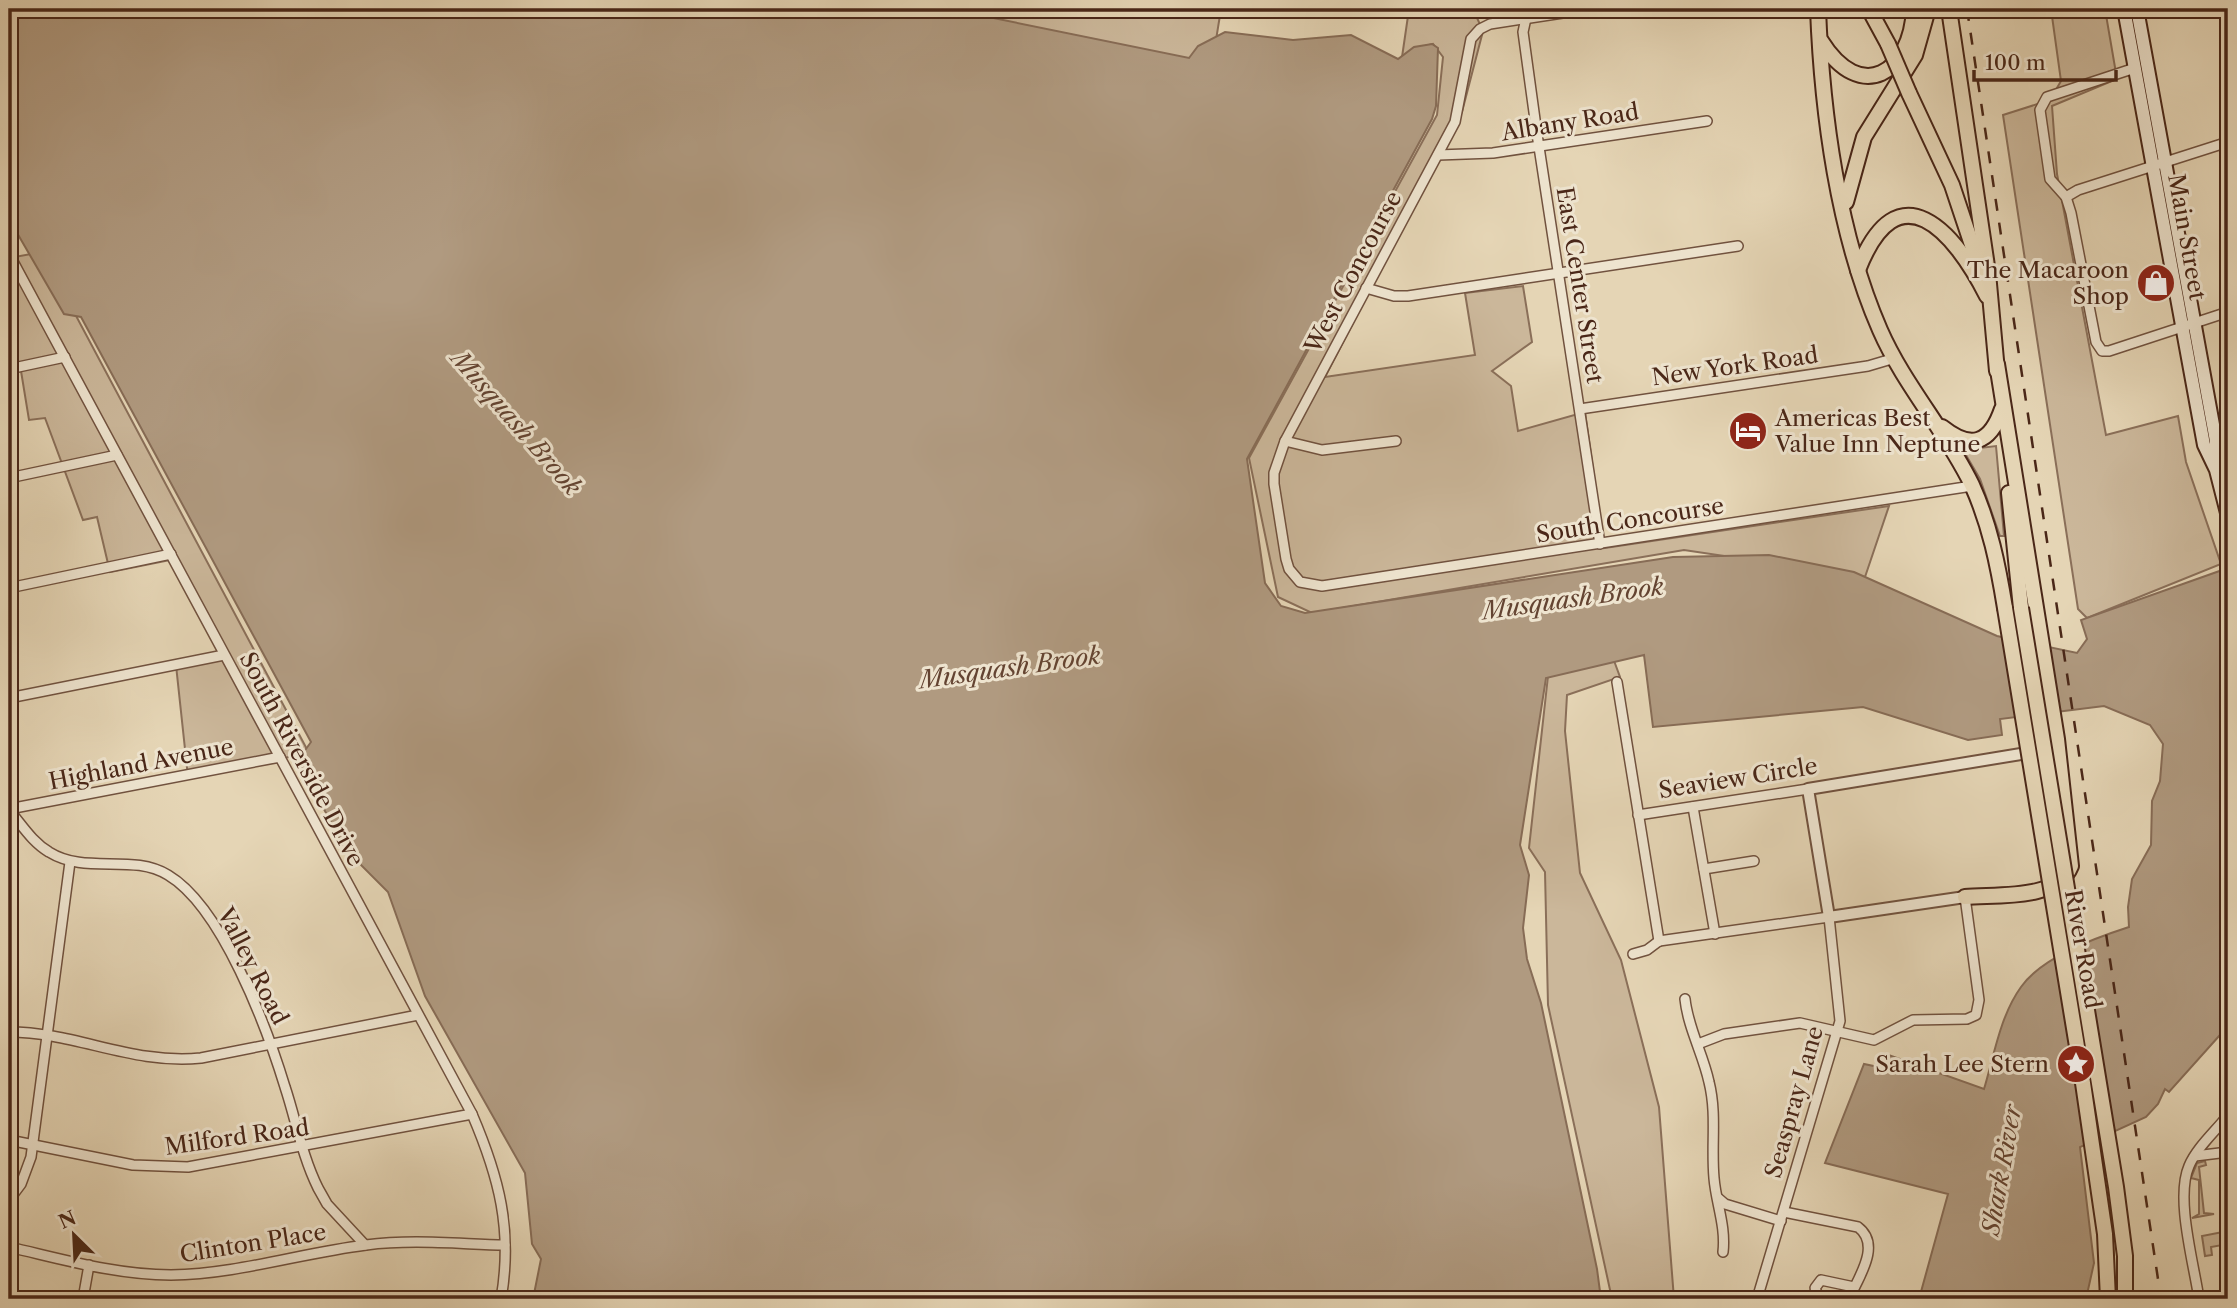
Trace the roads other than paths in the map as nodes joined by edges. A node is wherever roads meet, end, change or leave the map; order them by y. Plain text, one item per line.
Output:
1 (1588, 9) edge
2 (1818, 9) edge
3 (1869, 9) edge
4 (1881, 9) edge
5 (1914, 9) edge
6 (1928, 9) edge
7 (1949, 9) edge
8 (2124, 9) edge
9 (2137, 9) edge
10 (1526, 14) edge
11 (1821, 40) junction
12 (1888, 44) junction
13 (2135, 68) junction
14 (1707, 121) dead end
15 (2228, 142) edge
16 (1539, 146) junction
17 (1438, 155) junction
18 (2159, 163) junction
19 (2066, 197) junction
20 (1844, 208) junction
21 (1738, 246) dead end
22 (9, 254) edge
23 (1858, 270) junction
24 (1560, 273) junction
25 (1366, 288) junction
26 (1989, 300) junction
27 (2228, 312) edge
28 (2187, 326) junction
29 (65, 357) junction
30 (1895, 358) junction
31 (1997, 363) junction
32 (9, 369) edge
33 (1580, 409) junction
34 (2002, 409) junction
35 (1933, 419) junction
36 (1285, 441) junction
37 (1396, 441) dead end
38 (117, 455) junction
39 (2228, 461) edge
40 (2216, 470) junction
41 (9, 478) edge
42 (1972, 486) junction
43 (2228, 517) edge
44 (1600, 544) junction
45 (171, 554) junction
46 (1295, 578) joint
47 (9, 588) edge
48 (225, 654) junction
49 (1617, 682) dead end
50 (9, 698) edge
51 (2027, 753) junction
52 (280, 757) junction
53 (1808, 789) junction
54 (1693, 807) junction
55 (9, 810) edge
56 (1638, 815) junction
57 (1754, 861) dead end
58 (70, 862) junction
59 (1704, 869) junction
60 (1965, 897) junction
61 (1829, 917) junction
62 (1715, 934) junction
63 (1659, 941) junction
64 (1633, 954) dead end
65 (1685, 999) dead end
66 (418, 1015) junction
67 (1837, 1031) junction
68 (9, 1032) edge
69 (47, 1036) junction
70 (270, 1044) junction
71 (1698, 1044) junction
72 (472, 1114) junction
73 (2228, 1115) edge
74 (9, 1140) edge
75 (33, 1143) junction
76 (303, 1147) junction
77 (2228, 1152) edge
78 (2194, 1156) junction
79 (1718, 1198) junction
80 (9, 1200) edge
81 (1782, 1216) junction
82 (365, 1245) junction
83 (505, 1245) junction
84 (9, 1247) edge
85 (1723, 1252) dead end
86 (89, 1265) junction
87 (1854, 1287) junction
88 (83, 1299) edge
89 (501, 1299) edge
90 (1757, 1299) edge
91 (1819, 1299) edge
92 (1849, 1299) edge
93 (2108, 1299) edge
94 (2125, 1299) edge
95 (2199, 1299) edge

1 - 10 street, West Concourse
2 - 11 highway, River Road
3 - 12 highway
4 - 12 highway
5 - 11 highway
6 - 20 highway
7 - 26 highway
8 - 13 main road, Main Street
9 - 18 main road, Main Street
10 - 16 street, East Center Street
10 - 17 street, West Concourse
11 - 20 highway, River Road
12 - 26 highway, bridge
13 - 18 main road, Main Street
13 - 19 street
14 - 16 street, Albany Road
15 - 18 street
16 - 17 street, Albany Road
16 - 24 street, East Center Street
17 - 25 street, West Concourse
18 - 19 street
18 - 28 main road, Main Street
19 - 28 street
20 - 23 highway, River Road
21 - 24 street
22 - 29 street, South Riverside Drive
23 - 26 highway
23 - 30 highway, River Road
24 - 25 street
24 - 33 street, East Center Street
25 - 36 street, West Concourse
26 - 31 highway
27 - 28 street
28 - 40 main road, Main Street
29 - 32 street
29 - 38 street, South Riverside Drive
30 - 33 street, New York Road
30 - 35 highway, River Road
31 - 34 highway
31 - 60 highway
33 - 44 street, East Center Street
34 - 35 highway
34 - 94 highway, bridge
35 - 42 highway, River Road
36 - 37 street
36 - 46 street, West Concourse
38 - 41 street
38 - 45 street, South Riverside Drive
39 - 40 street
40 - 43 main road, Main Street
42 - 44 street, South Concourse
42 - 51 highway, River Road, bridge
44 - 46 street, South Concourse
45 - 47 street
45 - 48 street, South Riverside Drive
48 - 50 street
48 - 52 street, South Riverside Drive
49 - 56 street
51 - 53 street, Seaview Circle
51 - 93 highway, River Road, bridge
52 - 55 street, Highland Avenue
52 - 66 street, South Riverside Drive
53 - 54 street, Seaview Circle
53 - 61 street, Seaspray Lane
54 - 56 street, Seaview Circle
54 - 59 street
55 - 58 street, Valley Road
56 - 63 street, Seaview Circle
57 - 59 street
58 - 69 street
58 - 70 street, Valley Road
59 - 62 street
60 - 61 street
60 - 67 street
61 - 62 street
61 - 67 street, Seaspray Lane
62 - 63 street
63 - 64 street
65 - 71 street
66 - 70 street
66 - 72 street, South Riverside Drive
67 - 71 street
67 - 81 street, Seaspray Lane
68 - 69 street
69 - 70 street
69 - 75 street
70 - 76 street, Valley Road
71 - 79 street
72 - 76 street, Milford Road
72 - 83 street, South Riverside Drive
73 - 78 street
74 - 75 street, Milford Road
75 - 76 street, Milford Road
75 - 80 street
76 - 82 street, Valley Road
77 - 78 street
78 - 95 street
79 - 81 street
79 - 85 street
81 - 87 street
81 - 90 street, Seaspray Lane
82 - 83 street, Clinton Place
82 - 86 street, Clinton Place
83 - 89 street, South Riverside Drive
84 - 86 street, Clinton Place
86 - 88 street
87 - 91 street
87 - 92 street

